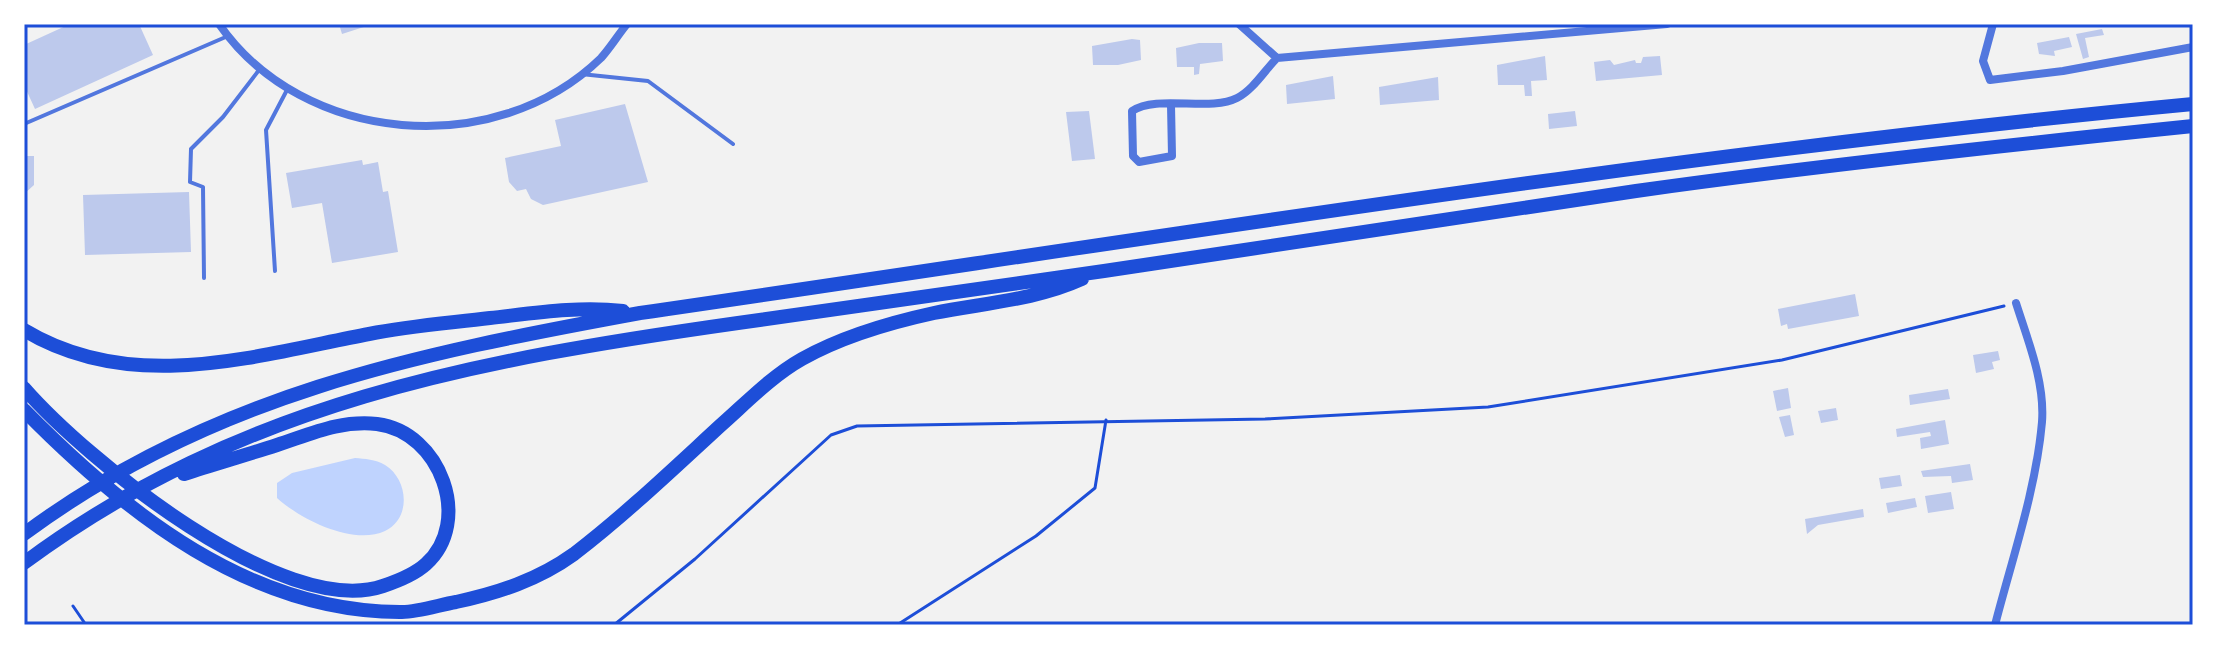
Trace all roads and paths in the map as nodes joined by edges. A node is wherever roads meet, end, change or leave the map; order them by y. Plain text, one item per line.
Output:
1 (219, 24) edge
2 (627, 24) edge
3 (1239, 24) edge
4 (1667, 24) edge
5 (1993, 24) edge
6 (228, 36) junction
7 (2193, 47) edge
8 (1277, 58) junction
9 (260, 68) junction
10 (579, 74) junction
11 (288, 88) junction
12 (2193, 104) edge
13 (1171, 105) junction
14 (24, 124) edge
15 (2193, 126) edge
16 (733, 144) dead end
17 (275, 271) dead end
18 (1097, 272) junction
19 (204, 278) dead end
20 (2016, 303) joint
21 (640, 313) junction
22 (24, 330) edge
23 (24, 388) edge
24 (24, 410) edge
25 (1106, 420) junction
26 (146, 486) junction
27 (24, 534) edge
28 (24, 563) edge
29 (73, 606) dead end
30 (86, 625) edge
31 (614, 625) edge
32 (897, 625) edge
33 (1995, 625) edge

1 - 6 street
2 - 10 street
3 - 8 street
4 - 8 street
5 - 7 street
6 - 9 street
6 - 14 lane
8 - 13 street
9 - 11 street
9 - 19 lane
10 - 11 street
10 - 16 lane
11 - 17 lane
12 - 21 highway
13 - 13 street
15 - 18 highway
18 - 24 highway
18 - 26 highway
20 - 25 path
20 - 33 street
21 - 22 highway
21 - 27 highway
23 - 26 highway
25 - 31 path
25 - 32 path
26 - 28 highway
29 - 30 path

